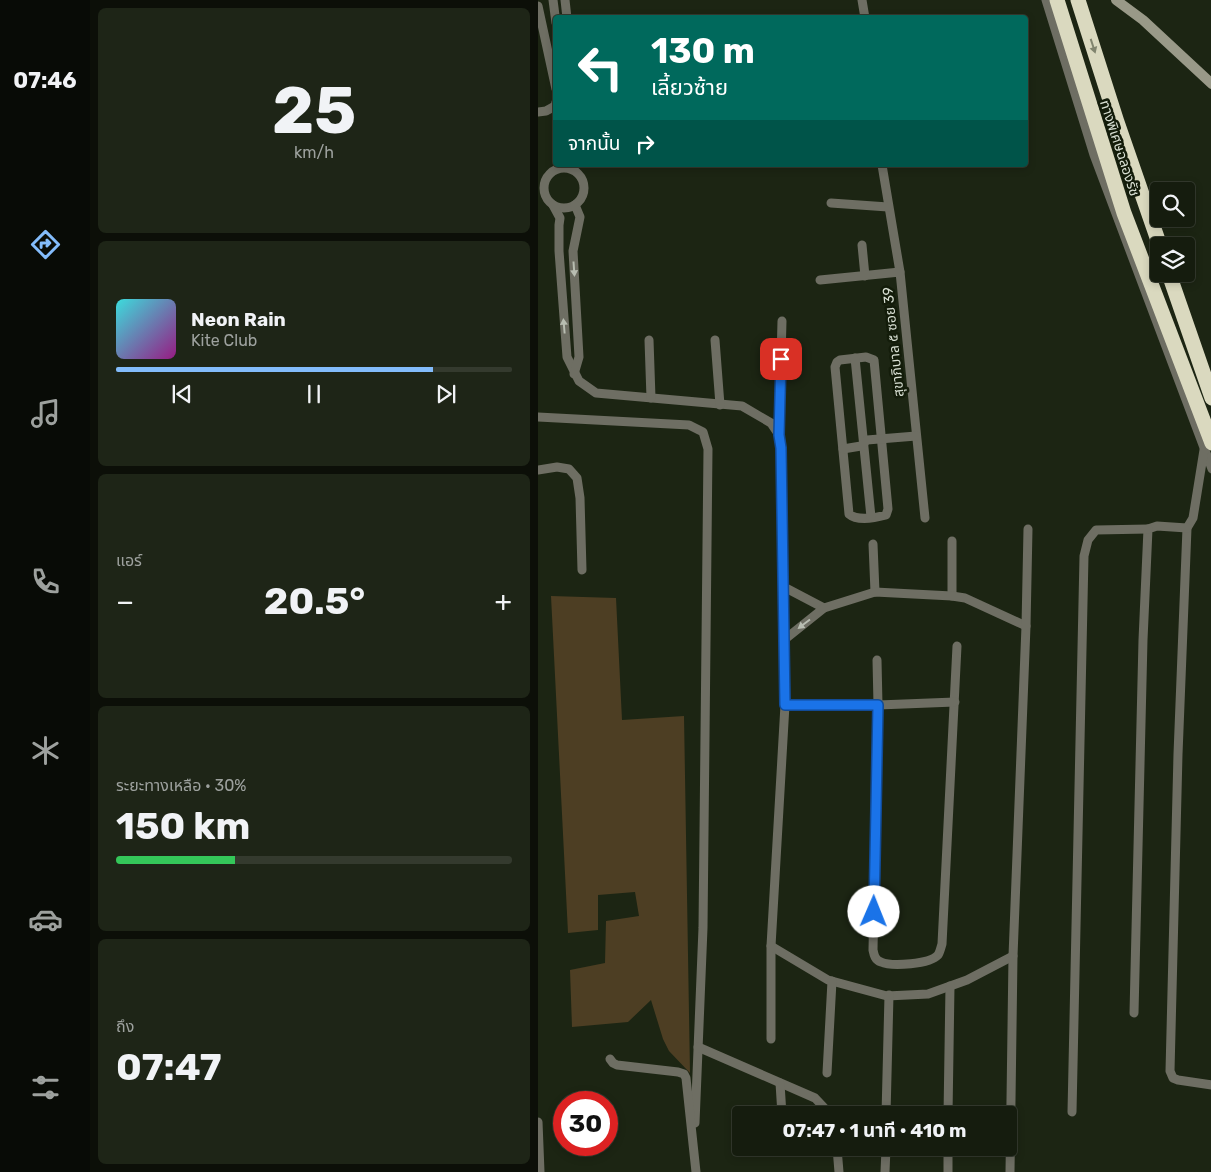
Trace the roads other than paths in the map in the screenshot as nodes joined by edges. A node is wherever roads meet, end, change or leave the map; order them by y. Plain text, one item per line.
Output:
1 (553, 0) edge
2 (566, 0) edge
3 (862, 0) edge
4 (1046, 0) edge
5 (1057, 0) edge
6 (1078, 0) edge
7 (1116, 0) edge
8 (538, 6) edge
9 (555, 15) edge
10 (567, 15) edge
11 (864, 15) edge
12 (553, 75) edge
13 (1212, 84) edge
14 (553, 107) edge
15 (538, 112) edge
16 (559, 167) edge
17 (882, 167) edge
18 (576, 168) edge
19 (542, 178) edge
20 (538, 197) edge
21 (551, 203) junction
22 (831, 204) dead end
23 (575, 205) junction
24 (888, 207) junction
25 (1157, 237) edge
26 (862, 245) dead end
27 (559, 251) junction
28 (573, 251) junction
29 (900, 272) junction
30 (865, 276) junction
31 (820, 280) dead end
32 (1173, 282) edge
33 (1174, 282) edge
34 (576, 299) junction
35 (561, 301) junction
36 (782, 321) dead end
37 (649, 340) dead end
38 (715, 340) dead end
39 (855, 358) junction
40 (1212, 368) edge
41 (574, 374) junction
42 (651, 398) junction
43 (1212, 398) edge
44 (720, 405) junction
45 (538, 418) edge
46 (779, 435) junction
47 (916, 436) junction
48 (882, 438) junction
49 (864, 445) junction
50 (1208, 447) edge
51 (843, 449) junction
52 (1212, 469) edge
53 (538, 470) edge
54 (871, 517) junction
55 (925, 518) dead end
56 (1148, 528) junction
57 (1187, 528) junction
58 (1028, 529) dead end
59 (952, 541) dead end
60 (873, 544) dead end
61 (582, 570) dead end
62 (784, 587) junction
63 (875, 592) junction
64 (952, 596) junction
65 (824, 608) junction
66 (1026, 626) junction
67 (784, 640) junction
68 (957, 646) dead end
69 (877, 660) dead end
70 (955, 702) junction
71 (785, 705) junction
72 (878, 705) junction
73 (772, 946) junction
74 (1013, 956) junction
75 (832, 981) junction
76 (950, 986) junction
77 (889, 996) junction
78 (1134, 1013) dead end
79 (771, 1039) dead end
80 (698, 1047) junction
81 (610, 1059) dead end
82 (827, 1073) dead end
83 (780, 1083) junction
84 (1212, 1086) edge
85 (781, 1106) edge
86 (823, 1106) edge
87 (886, 1106) edge
88 (948, 1106) edge
89 (1072, 1112) dead end
90 (538, 1122) edge
91 (695, 1123) dead end
92 (538, 1134) edge
93 (838, 1156) edge
94 (886, 1156) edge
95 (948, 1156) edge
96 (540, 1172) edge
97 (696, 1172) edge
98 (839, 1172) edge
99 (885, 1172) edge
100 (948, 1172) edge
101 (1010, 1172) edge

1 - 9 street
2 - 10 street
3 - 11 street
4 - 50 street
5 - 50 highway, ทางพิเศษฉลองรัช
6 -> 25 highway, ทางพิเศษฉลองรัช
7 - 13 main road
8 - 12 street
14 - 15 street
16 - 18 street
16 - 19 street
17 - 24 street, สุขาภิบาล ๕ ซอย 39
18 - 23 street
19 - 21 street
20 - 21 street
21 - 23 street
21 - 27 street
22 - 24 street
23 - 28 street
24 - 29 street, สุขาภิบาล ๕ ซอย 39
26 - 30 street
27 - 28 street
27 - 35 street
28 -> 34 street
29 - 30 street
29 - 47 street, สุขาภิบาล ๕ ซอย 39
30 - 31 street
32 - 43 highway
33 - 40 highway
34 - 35 street
34 - 41 street
41 -> 35 street
36 - 46 street
37 - 42 street
38 - 44 street
39 - 48 street
39 - 49 street
39 - 51 street
41 - 42 street
42 - 44 street
44 - 46 street
45 - 80 street
46 - 62 street
47 - 48 street
47 - 55 street, สุขาภิบาล ๕ ซอย 39
48 - 49 street
48 - 54 street
49 - 51 street
49 - 54 street
50 - 52 street
50 - 57 street
51 - 54 street
53 - 61 street
56 - 57 street
56 - 78 street
56 - 89 street
57 - 84 street
58 - 66 street
59 - 64 street
60 - 63 street
62 - 65 street
62 - 67 street
63 - 64 street
63 - 65 street
64 - 66 street
65 -> 67 street
66 - 74 street
67 - 71 street
68 - 70 street
69 - 72 street
70 - 72 street
70 - 72 street
71 - 72 street
71 - 73 street
73 - 75 street
73 - 79 street
74 - 76 street
74 - 101 street
75 - 77 street
75 - 82 street
76 - 77 street
76 - 88 street
77 - 87 street
80 - 83 street
80 - 91 street
81 - 97 street
83 - 85 street
83 - 86 street
90 - 92 street
92 - 96 street
93 - 98 street
94 - 99 street
95 - 100 street

